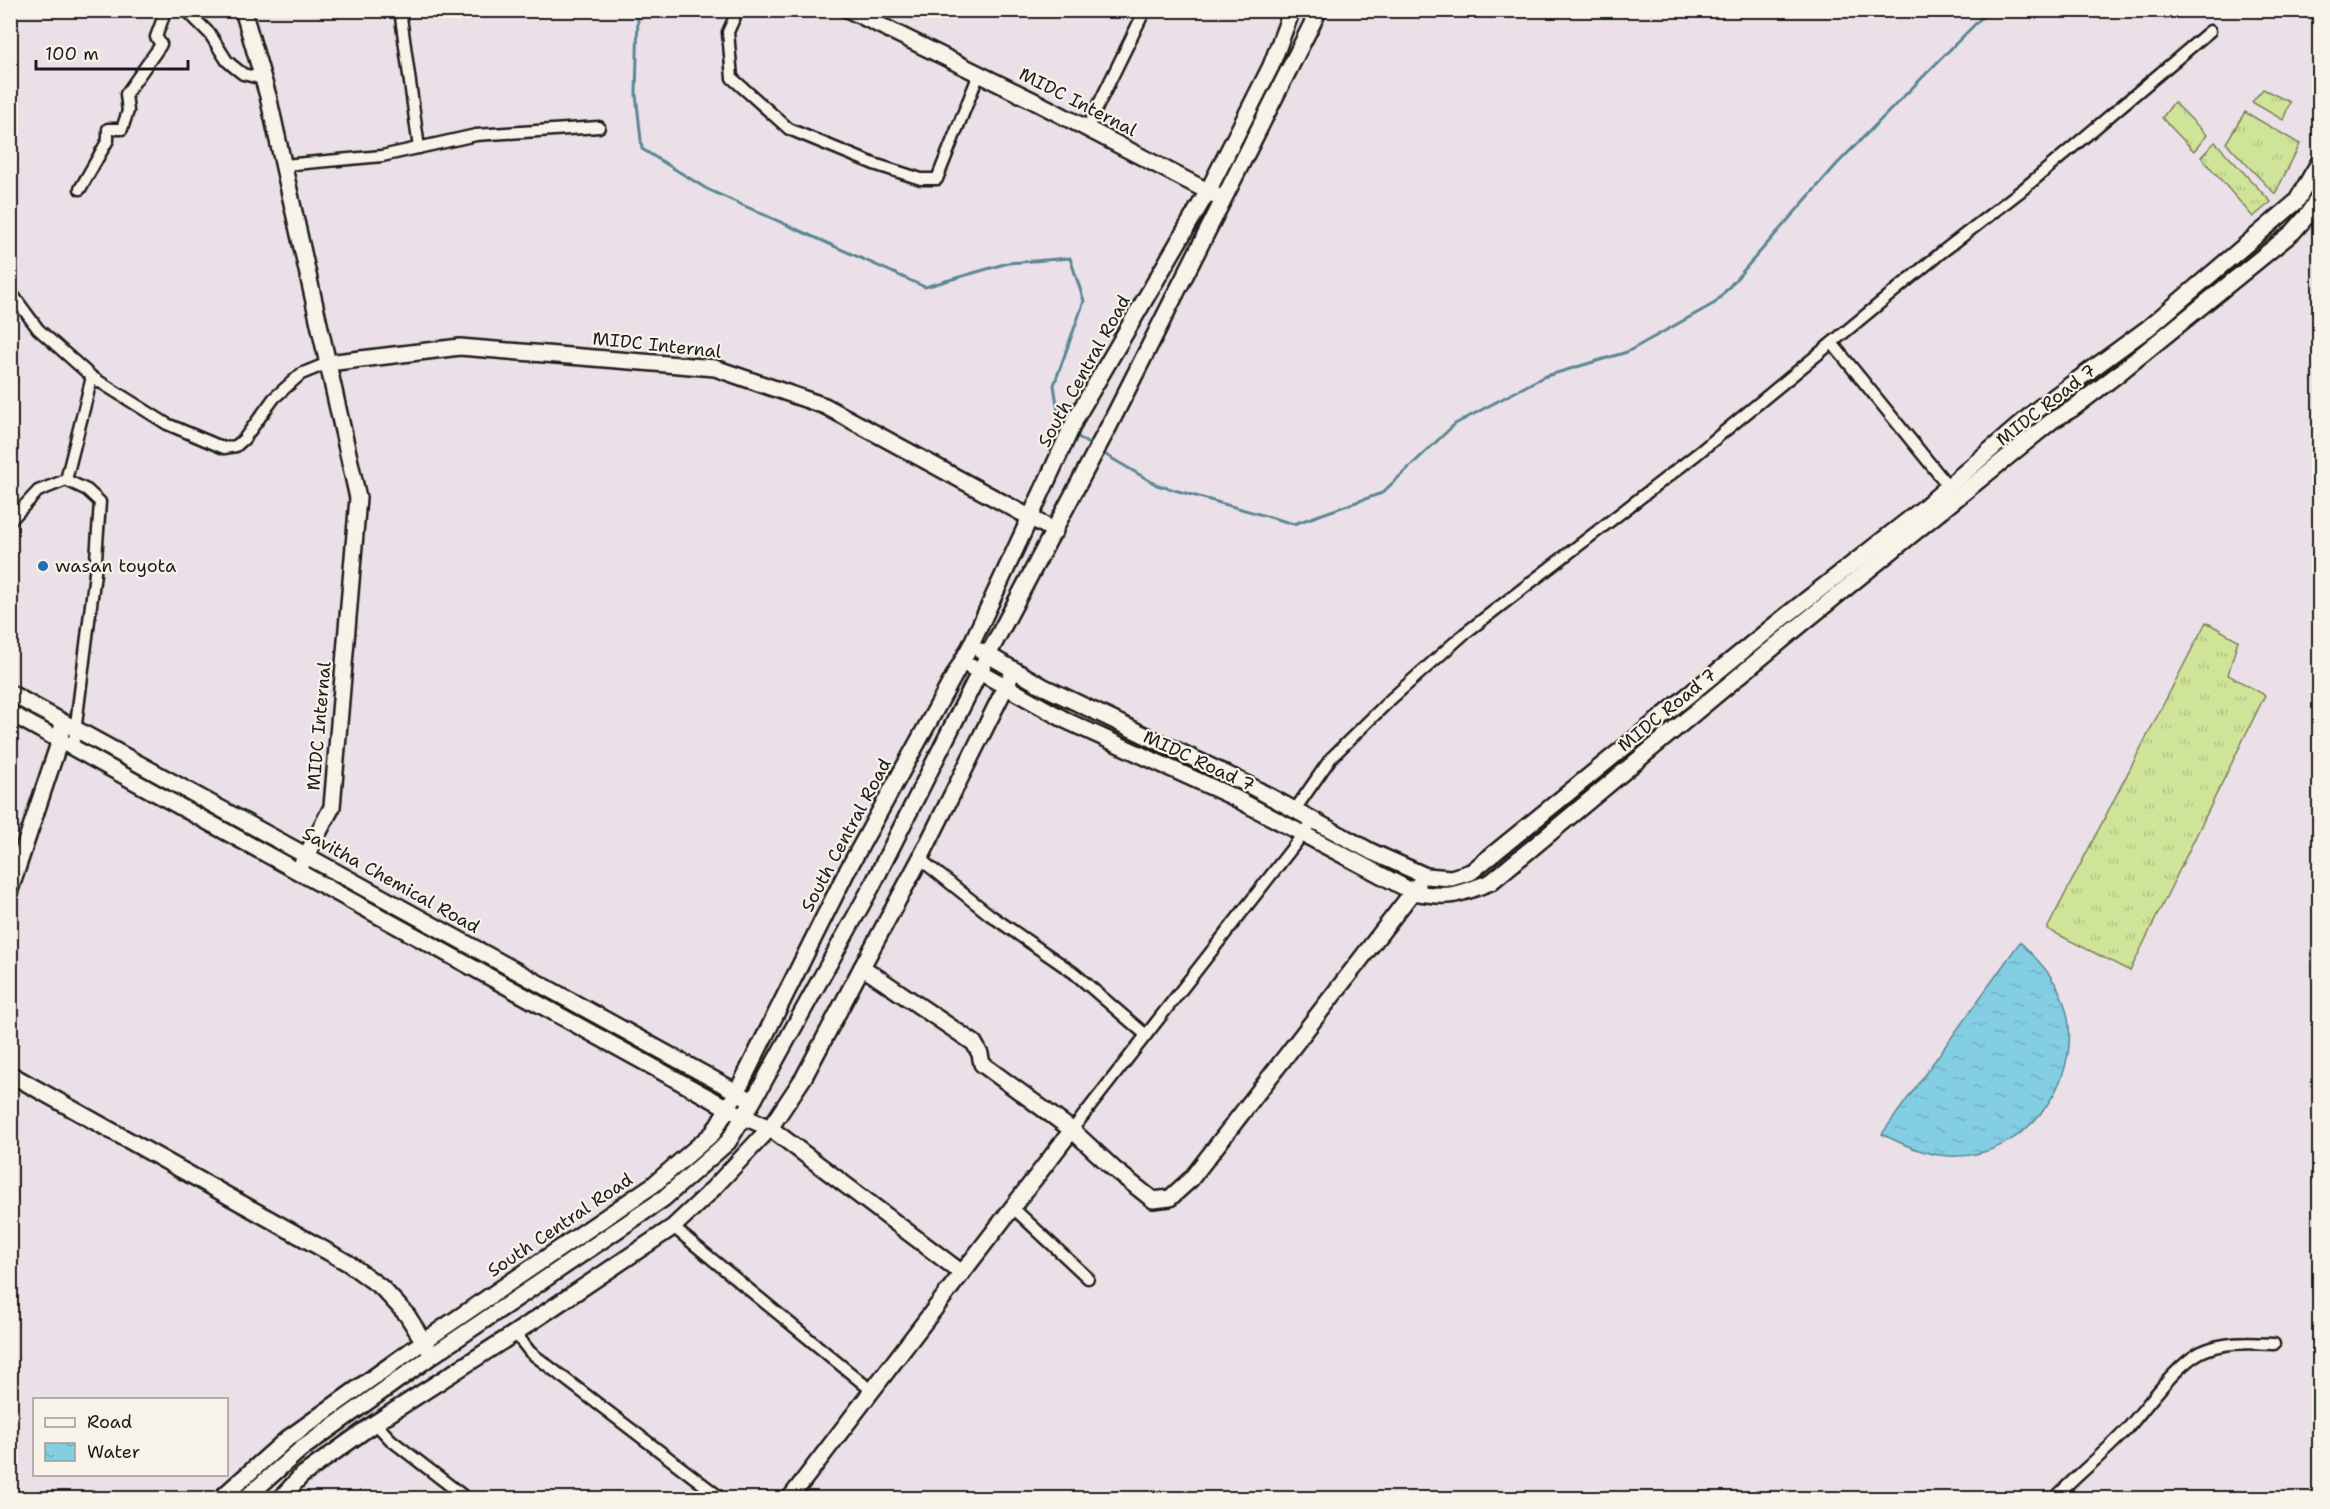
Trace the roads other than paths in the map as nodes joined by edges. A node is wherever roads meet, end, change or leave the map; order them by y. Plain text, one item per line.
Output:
1 (166, 10) edge
2 (186, 10) edge
3 (243, 10) edge
4 (400, 10) edge
5 (738, 10) edge
6 (849, 10) edge
7 (1145, 10) edge
8 (1292, 10) edge
9 (1319, 10) edge
10 (2210, 31) dead end
11 (979, 74) junction
12 (263, 79) junction
13 (599, 127) dead end
14 (1087, 128) junction
15 (418, 148) junction
16 (2319, 160) edge
17 (284, 165) junction
18 (80, 189) dead end
19 (1208, 191) junction
20 (2319, 195) edge
21 (1223, 200) junction
22 (10, 291) edge
23 (1832, 344) junction
24 (328, 363) junction
25 (92, 377) junction
26 (2039, 408) junction
27 (2053, 420) junction
28 (66, 480) junction
29 (1949, 487) junction
30 (1031, 518) junction
31 (10, 521) edge
32 (1055, 531) junction
33 (1787, 615) junction
34 (1798, 627) junction
35 (970, 645) junction
36 (988, 654) junction
37 (962, 661) junction
38 (1014, 670) junction
39 (979, 671) junction
40 (1006, 686) junction
41 (10, 693) edge
42 (10, 713) edge
43 (69, 725) junction
44 (66, 744) junction
45 (1294, 811) junction
46 (1314, 820) junction
47 (1533, 823) junction
48 (1304, 833) junction
49 (1542, 837) junction
50 (306, 855) junction
51 (920, 859) junction
52 (298, 871) junction
53 (1426, 876) junction
54 (10, 890) edge
55 (1413, 892) junction
56 (862, 967) junction
57 (1146, 1035) junction
58 (10, 1074) edge
59 (737, 1092) junction
60 (753, 1101) junction
61 (728, 1108) junction
62 (744, 1117) junction
63 (770, 1128) junction
64 (1071, 1130) junction
65 (1012, 1207) junction
66 (673, 1227) junction
67 (962, 1273) junction
68 (1088, 1278) dead end
69 (515, 1334) junction
70 (424, 1341) junction
71 (2274, 1344) dead end
72 (433, 1355) junction
73 (871, 1390) junction
74 (375, 1423) junction
75 (221, 1498) edge
76 (246, 1498) edge
77 (281, 1498) edge
78 (466, 1498) edge
79 (721, 1498) edge
80 (790, 1498) edge
81 (2055, 1498) edge

1 - 18 street
2 - 12 street
3 - 12 street, MIDC Internal
4 - 15 street
5 - 11 street
6 - 11 street, MIDC Internal
7 - 14 street
8 - 19 street, South Central Road
9 - 21 street, South Central Road
10 - 23 street
11 - 14 street, MIDC Internal
12 - 17 street, MIDC Internal
13 - 15 street
14 - 19 street, MIDC Internal
15 - 17 street
16 - 26 street, MIDC Road 7
17 - 24 street, MIDC Internal
19 - 21 street, MIDC Internal
19 - 30 street, South Central Road
20 - 27 street, MIDC Road 7
21 - 32 street, South Central Road
22 - 25 street
23 - 29 street
23 - 45 street
24 - 25 street
24 - 30 street, MIDC Internal
24 - 50 street, MIDC Internal
25 - 28 street
26 - 27 street
26 - 29 street, MIDC Road 7
27 - 34 street, MIDC Road 7
28 - 31 street
28 - 43 street
29 - 33 street, MIDC Road 7
30 - 32 street, MIDC Internal
30 - 35 street, South Central Road
32 - 36 street, South Central Road
33 - 34 street
33 - 47 street, MIDC Road 7
34 - 49 street, MIDC Road 7
35 - 36 street, MIDC Road 7
35 - 37 street, South Central Road
36 - 38 street, MIDC Road 7
36 - 39 street, South Central Road
37 - 39 street, MIDC Road 7
37 - 59 street, South Central Road
38 - 40 street
38 - 45 street, MIDC Road 7
39 - 40 street, MIDC Road 7
39 - 60 street, South Central Road
40 - 48 street, MIDC Road 7
40 - 51 street
41 - 43 street, Savitha Chemical Road
42 - 44 street, Savitha Chemical Road
43 - 44 street
43 - 50 street, Savitha Chemical Road
44 - 52 street, Savitha Chemical Road
44 - 54 street
45 - 46 street, MIDC Road 7
46 - 48 street
46 - 53 street, MIDC Road 7
47 - 49 street
47 - 53 street, MIDC Road 7
48 - 55 street, MIDC Road 7
48 - 57 street
49 - 55 street, MIDC Road 7
50 - 52 street, MIDC Internal
50 - 59 street, Savitha Chemical Road
51 - 56 street
51 - 57 street
52 - 61 street, Savitha Chemical Road
53 - 55 street
55 - 64 street
56 - 63 street
56 - 64 street
57 - 64 street
58 - 70 street
59 - 60 street, Savitha Chemical Road
59 - 61 street, South Central Road
60 - 62 street, South Central Road
61 - 62 street, Savitha Chemical Road
61 - 70 street, South Central Road
62 - 63 street, Savitha Chemical Road
62 - 72 street, South Central Road
63 - 66 street
63 - 67 street, Savitha Chemical Road
64 - 65 street
65 - 67 street
65 - 68 street
66 - 69 street
66 - 73 street
67 - 73 street
69 - 74 street
69 - 79 street
70 - 72 street
70 - 75 street, South Central Road
71 - 81 street
72 - 76 street, South Central Road
73 - 80 street
74 - 77 street
74 - 78 street

